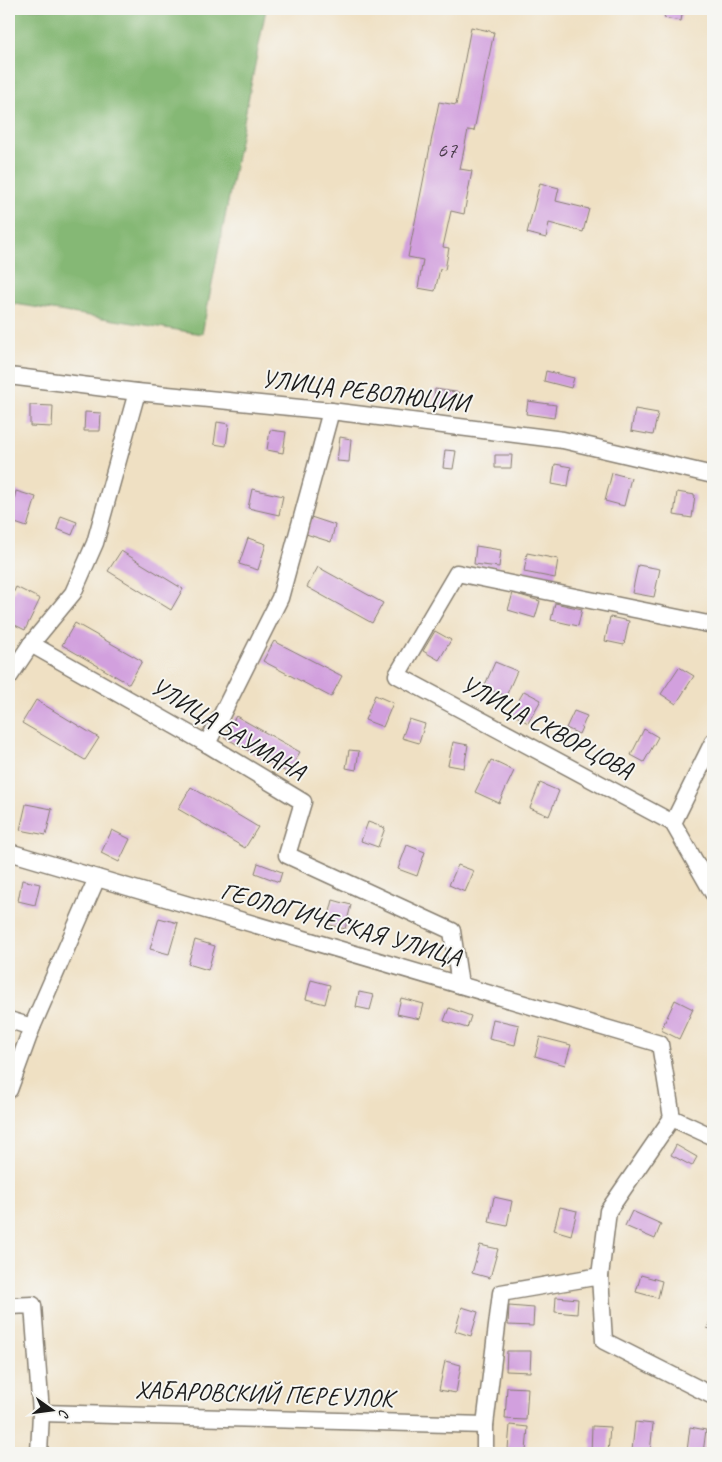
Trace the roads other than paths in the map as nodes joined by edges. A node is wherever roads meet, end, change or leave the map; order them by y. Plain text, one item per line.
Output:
1 (9, 376) edge
2 (137, 392) junction
3 (331, 411) junction
4 (713, 475) edge
5 (713, 625) edge
6 (31, 644) junction
7 (9, 677) edge
8 (713, 742) edge
9 (207, 744) junction
10 (673, 823) junction
11 (9, 852) edge
12 (97, 878) junction
13 (713, 893) edge
14 (460, 985) junction
15 (9, 1020) edge
16 (32, 1027) junction
17 (9, 1090) edge
18 (672, 1118) junction
19 (713, 1137) edge
20 (600, 1276) junction
21 (9, 1306) edge
22 (713, 1396) edge
23 (41, 1413) junction
24 (485, 1425) junction
25 (39, 1453) edge
26 (485, 1453) edge

1 - 2 street, УЛИЦА РЕВОЛЮЦИИ
2 - 3 street, УЛИЦА РЕВОЛЮЦИИ
2 - 6 street
3 - 4 street, УЛИЦА РЕВОЛЮЦИИ
3 - 9 street
5 - 10 street, УЛИЦА СКВОРЦОВА
6 - 7 street
6 - 9 street, УЛИЦА БАУМАНА
8 - 10 street
9 - 14 street, УЛИЦА БАУМАНА
10 - 13 street
11 - 12 street, ГЕОЛОГИЧЕСКАЯ УЛИЦА
12 - 14 street, ГЕОЛОГИЧЕСКАЯ УЛИЦА
12 - 16 street
14 - 18 street, ГЕОЛОГИЧЕСКАЯ УЛИЦА
15 - 16 street
16 - 17 street
18 - 19 street
18 - 20 street
20 - 22 street
20 - 24 street
21 - 23 street
23 - 24 street, ХАБАРОВСКИЙ ПЕРЕУЛОК
23 - 25 street
24 - 26 street

